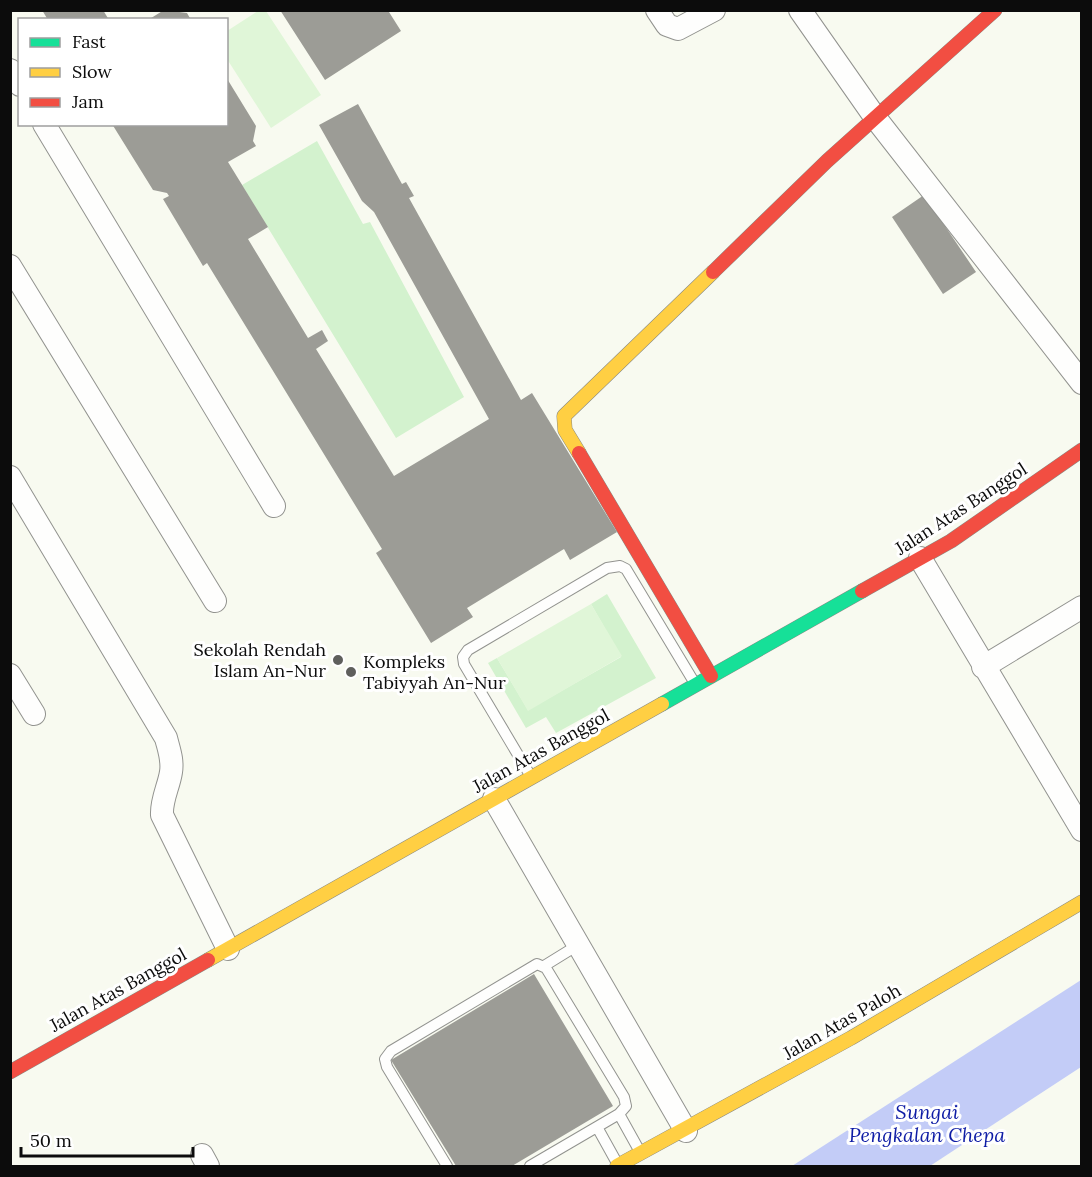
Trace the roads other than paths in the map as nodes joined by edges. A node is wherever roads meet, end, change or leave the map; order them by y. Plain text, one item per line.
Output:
1 (657, 10) edge
2 (714, 10) edge
3 (800, 10) edge
4 (995, 10) edge
5 (877, 120) junction
6 (45, 126) edge
7 (10, 266) edge
8 (1082, 383) edge
9 (1082, 450) edge
10 (10, 477) edge
11 (274, 507) dead end
12 (920, 558) junction
13 (214, 601) dead end
14 (1082, 607) edge
15 (983, 667) junction
16 (10, 675) edge
17 (711, 676) junction
18 (696, 685) junction
19 (34, 714) dead end
20 (531, 777) junction
21 (494, 799) junction
22 (1082, 830) edge
23 (1082, 902) edge
24 (578, 945) junction
25 (228, 949) junction
26 (544, 966) junction
27 (10, 1072) edge
28 (619, 1114) junction
29 (597, 1127) junction
30 (686, 1131) junction
31 (641, 1154) junction
32 (618, 1166) edge
33 (447, 1167) edge
34 (530, 1167) edge

1 - 2 street
3 - 5 street
4 - 5 street
5 - 8 street
5 - 17 street
6 - 11 street
7 - 13 street
9 - 12 street, Jalan Atas Banggol
10 - 25 street
12 - 15 street
12 - 17 street, Jalan Atas Banggol
14 - 15 street
15 - 22 street
16 - 19 street
17 - 18 street, Jalan Atas Banggol
18 - 20 street, Jalan Atas Banggol
18 - 20 lane
20 - 21 street, Jalan Atas Banggol
21 - 24 street
21 - 25 street, Jalan Atas Banggol
23 - 30 street, Jalan Atas Paloh
24 - 26 lane
24 - 30 street
25 - 27 street, Jalan Atas Banggol
26 - 28 lane
26 - 33 lane
28 - 29 lane
28 - 31 lane
29 - 32 lane
29 - 34 lane
30 - 31 street, Jalan Atas Paloh
31 - 32 street, Jalan Atas Paloh

